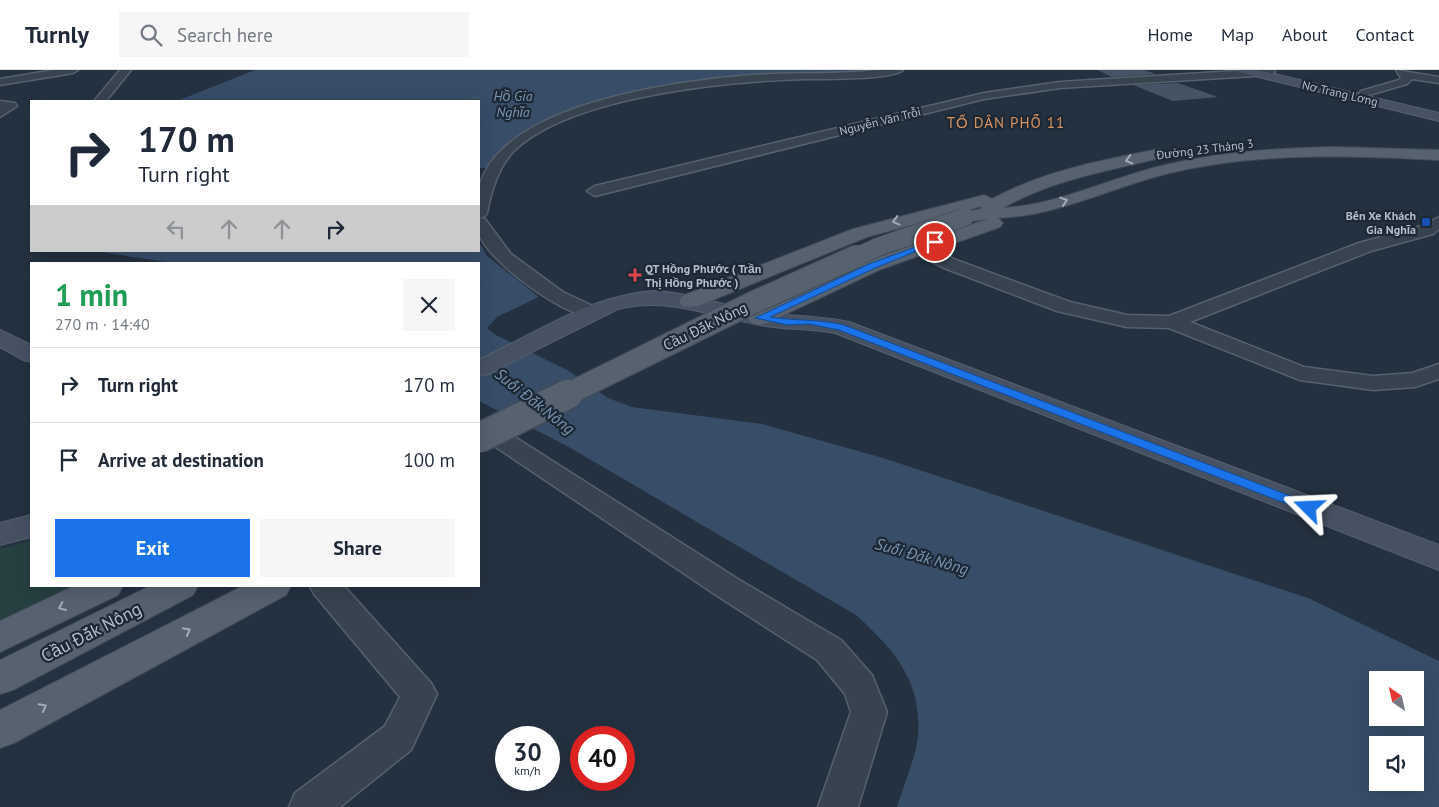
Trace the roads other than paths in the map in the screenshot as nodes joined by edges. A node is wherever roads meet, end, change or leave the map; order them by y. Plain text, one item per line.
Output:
1 (73, 70) edge
2 (126, 70) edge
3 (898, 70) edge
4 (1242, 70) edge
5 (1264, 72) edge
6 (1404, 72) edge
7 (1439, 80) edge
8 (0, 82) edge
9 (1365, 93) junction
10 (101, 100) edge
11 (0, 105) edge
12 (1439, 111) edge
13 (0, 113) edge
14 (1439, 117) edge
15 (1439, 147) edge
16 (1439, 155) edge
17 (595, 191) dead end
18 (1012, 194) junction
19 (480, 208) edge
20 (1035, 210) junction
21 (973, 215) junction
22 (1439, 222) edge
23 (480, 224) edge
24 (919, 248) junction
25 (690, 301) junction
26 (592, 313) junction
27 (760, 318) junction
28 (1172, 322) junction
29 (0, 337) edge
30 (30, 354) edge
31 (480, 368) edge
32 (1439, 371) edge
33 (484, 435) edge
34 (30, 526) edge
35 (0, 534) edge
36 (1439, 558) edge
37 (104, 587) edge
38 (179, 587) edge
39 (272, 587) edge
40 (326, 587) edge
41 (0, 637) edge
42 (0, 678) edge
43 (0, 730) edge
44 (309, 807) edge
45 (838, 807) edge

1 - 8 street
2 - 10 street
3 - 19 street
4 - 5 street, Nơ Trang Lơng
5 - 9 street, Nơ Trang Lơng
5 - 14 street, Nơ Trang Lơng
5 - 17 street, Nguyễn Văn Trỗi
6 - 7 street
6 - 9 street
9 - 12 street, Nơ Trang Lơng
11 - 13 street
15 -> 18 main road, Đường 23 Tháng 3
20 -> 16 main road, Đường 23 Tháng 3
18 - 21 main road, Đường 23 Tháng 3
18 -> 25 main road
20 - 21 main road, Đường 23 Tháng 3
20 - 24 main road
21 - 33 main road, Cầu Đắk Nông, bridge
22 - 28 street
23 - 26 street
24 - 27 main road
24 - 28 street
25 - 26 street
25 - 27 street
26 - 31 street
27 - 36 street
28 - 32 street
29 - 30 street
33 - 45 street
34 - 35 street
37 -> 41 main road
38 - 42 main road, Cầu Đắk Nông
43 -> 39 main road
40 - 44 street

